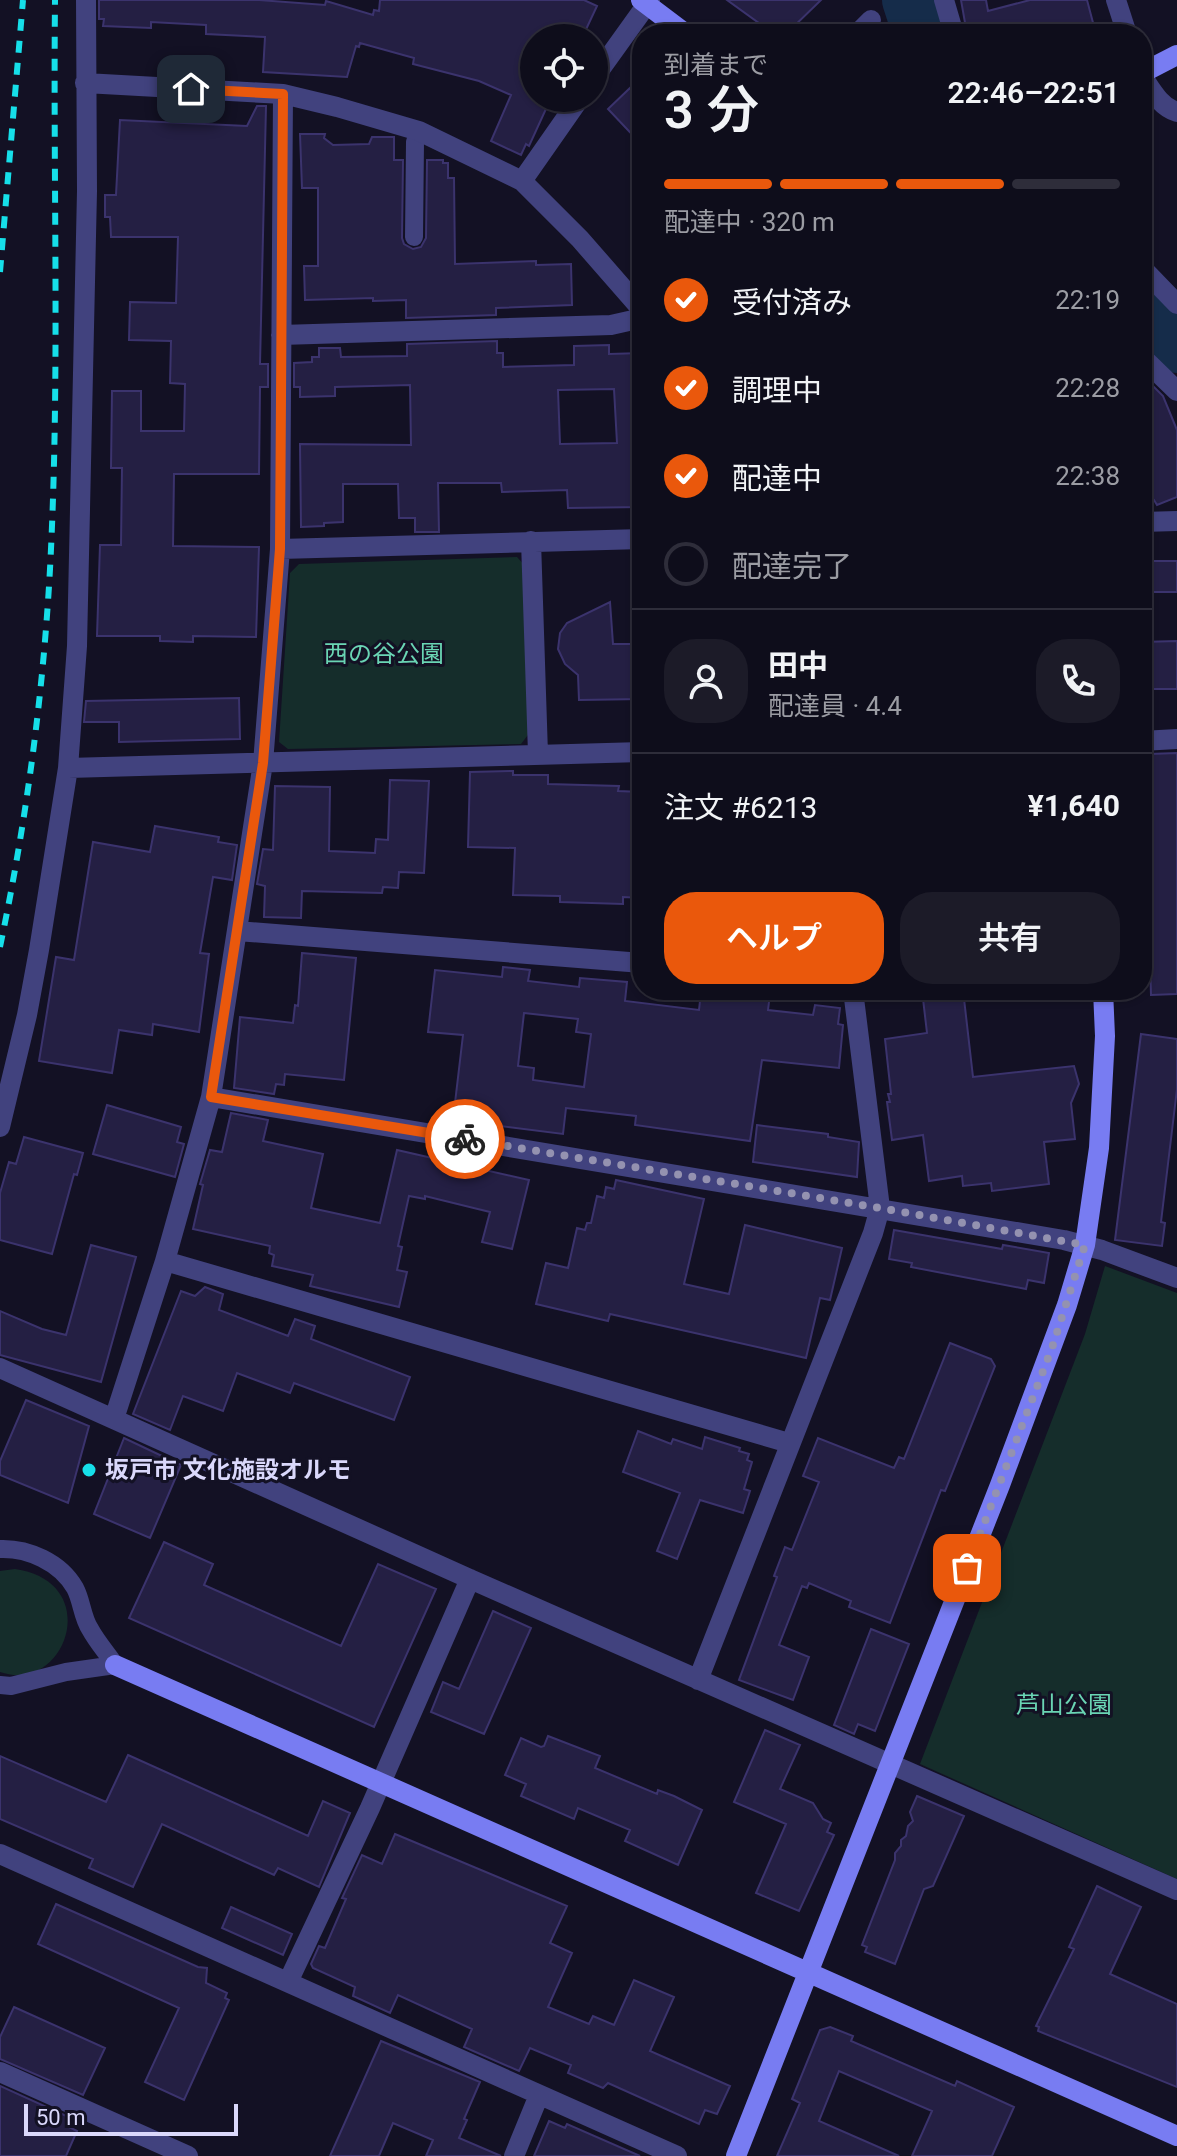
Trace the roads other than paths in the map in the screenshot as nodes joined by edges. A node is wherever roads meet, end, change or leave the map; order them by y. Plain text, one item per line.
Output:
1 (86, 0) edge
2 (944, 0) edge
3 (1116, 0) edge
4 (646, 1) edge
5 (674, 24) edge
6 (951, 24) edge
7 (1124, 24) edge
8 (1177, 55) edge
9 (608, 57) edge
10 (1152, 69) edge
11 (85, 83) junction
12 (1152, 90) edge
13 (283, 94) junction
14 (570, 112) edge
15 (1177, 112) edge
16 (419, 131) junction
17 (522, 181) junction
18 (414, 237) dead end
19 (1152, 278) edge
20 (632, 299) edge
21 (1177, 304) edge
22 (632, 320) edge
23 (281, 335) junction
24 (1152, 367) edge
25 (1177, 391) edge
26 (1177, 521) edge
27 (1152, 522) edge
28 (632, 539) edge
29 (531, 541) junction
30 (280, 549) junction
31 (1177, 739) edge
32 (1152, 740) edge
33 (632, 752) edge
34 (538, 754) junction
35 (263, 763) junction
36 (68, 768) junction
37 (237, 931) junction
38 (632, 962) edge
39 (854, 1000) edge
40 (1103, 1000) edge
41 (211, 1097) junction
42 (0, 1127) edge
43 (880, 1208) junction
44 (1085, 1245) junction
45 (165, 1261) junction
46 (1177, 1278) edge
47 (0, 1368) edge
48 (114, 1419) junction
49 (789, 1443) junction
50 (0, 1549) edge
51 (470, 1579) junction
52 (115, 1665) junction
53 (698, 1680) junction
54 (0, 1685) edge
55 (891, 1763) junction
56 (381, 1783) junction
57 (0, 1854) edge
58 (1177, 1890) edge
59 (809, 1973) junction
60 (288, 1982) junction
61 (0, 2072) edge
62 (539, 2095) junction
63 (1177, 2136) edge
64 (188, 2156) edge
65 (514, 2156) edge
66 (677, 2156) edge
67 (736, 2156) edge

1 - 11 street
2 - 6 street
3 - 7 street
4 - 5 street
4 - 9 street
8 - 10 street
11 - 13 street
11 - 36 street
12 - 15 street
13 - 16 street
13 - 23 street
14 - 17 street
16 - 17 street
16 - 18 lane
17 - 20 street
19 - 21 street
22 - 23 street
23 - 30 street
24 - 25 street
26 - 27 street
28 - 29 street
29 - 30 street
29 - 34 street
30 - 35 street
31 - 32 street
33 - 34 street
34 - 35 street
35 - 36 street
35 - 37 street
36 - 42 street
37 - 38 street
37 - 41 street
39 - 43 street
40 - 44 street
41 - 43 street
41 - 45 street
43 - 44 street
43 - 49 street
44 - 46 street
44 - 55 street
45 - 48 street
45 - 49 street
47 - 48 street
48 - 51 street
49 - 53 street
50 - 52 lane
51 - 53 street
51 - 56 street
52 - 54 lane
52 - 56 street
53 - 55 street
55 - 58 street
55 - 59 street
56 - 59 street
56 - 60 street
57 - 60 street
59 - 63 street
59 - 67 street
60 - 62 street
61 - 64 street
62 - 65 street
62 - 66 street

